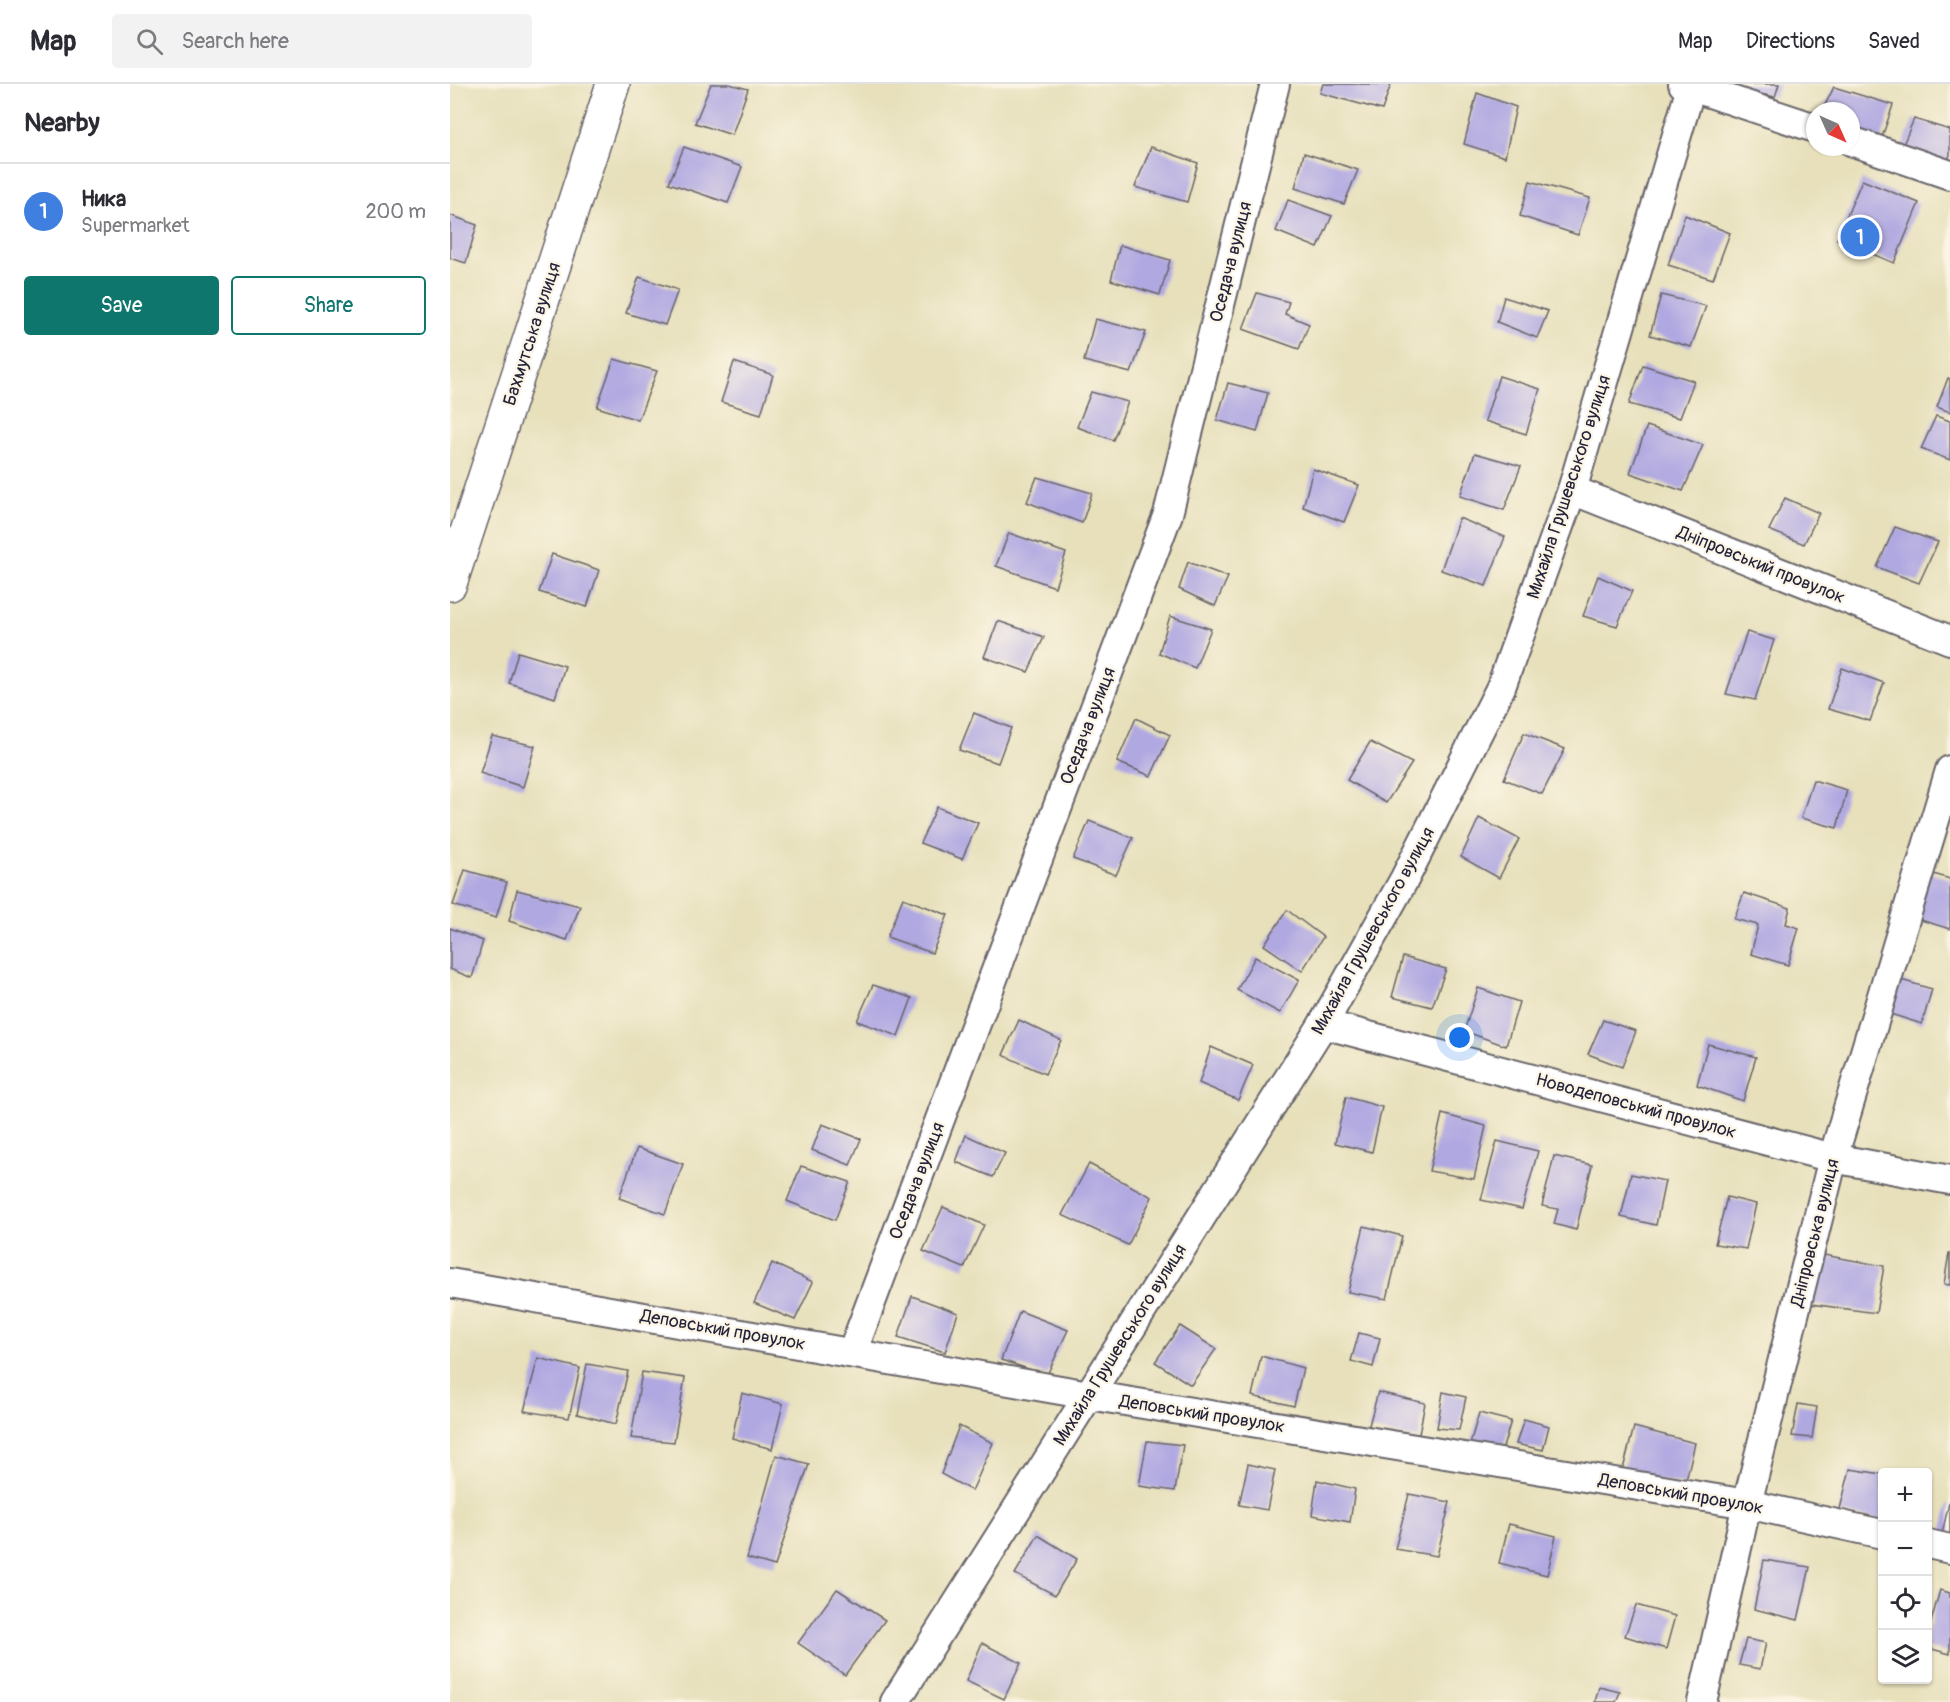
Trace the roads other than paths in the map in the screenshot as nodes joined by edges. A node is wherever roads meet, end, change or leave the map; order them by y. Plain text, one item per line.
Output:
1 (614, 84) edge
2 (1275, 84) edge
3 (1689, 85) edge
4 (1806, 125) edge
5 (1860, 144) edge
6 (1950, 175) edge
7 (1572, 490) junction
8 (450, 585) edge
9 (1950, 640) edge
10 (1950, 770) edge
11 (1323, 1024) junction
12 (1833, 1158) junction
13 (1950, 1180) edge
14 (450, 1283) edge
15 (852, 1353) junction
16 (1089, 1395) junction
17 (1748, 1504) junction
18 (1878, 1533) edge
19 (1932, 1545) edge
20 (1950, 1549) edge
21 (895, 1702) edge
22 (1702, 1702) edge

1 - 8 street, Бахмутська вулиця
2 - 15 street, Оседача вулиця
3 - 4 street
3 - 7 street, Михайла Грушевського вулиця
5 - 6 street
7 - 9 street, Дніпровський провулок
7 - 11 street, Михайла Грушевського вулиця
10 - 12 street, Дніпровська вулиця
11 - 12 street, Новодеповський провулок
11 - 16 street, Михайла Грушевського вулиця
12 - 13 street, Новодеповський провулок
12 - 17 street, Дніпровська вулиця
14 - 15 street, Деповський провулок
15 - 16 street, Деповський провулок
16 - 17 street, Деповський провулок
16 - 21 street, Михайла Грушевського вулиця
17 - 18 street, Деповський провулок
17 - 22 street, Дніпровська вулиця
19 - 20 street

